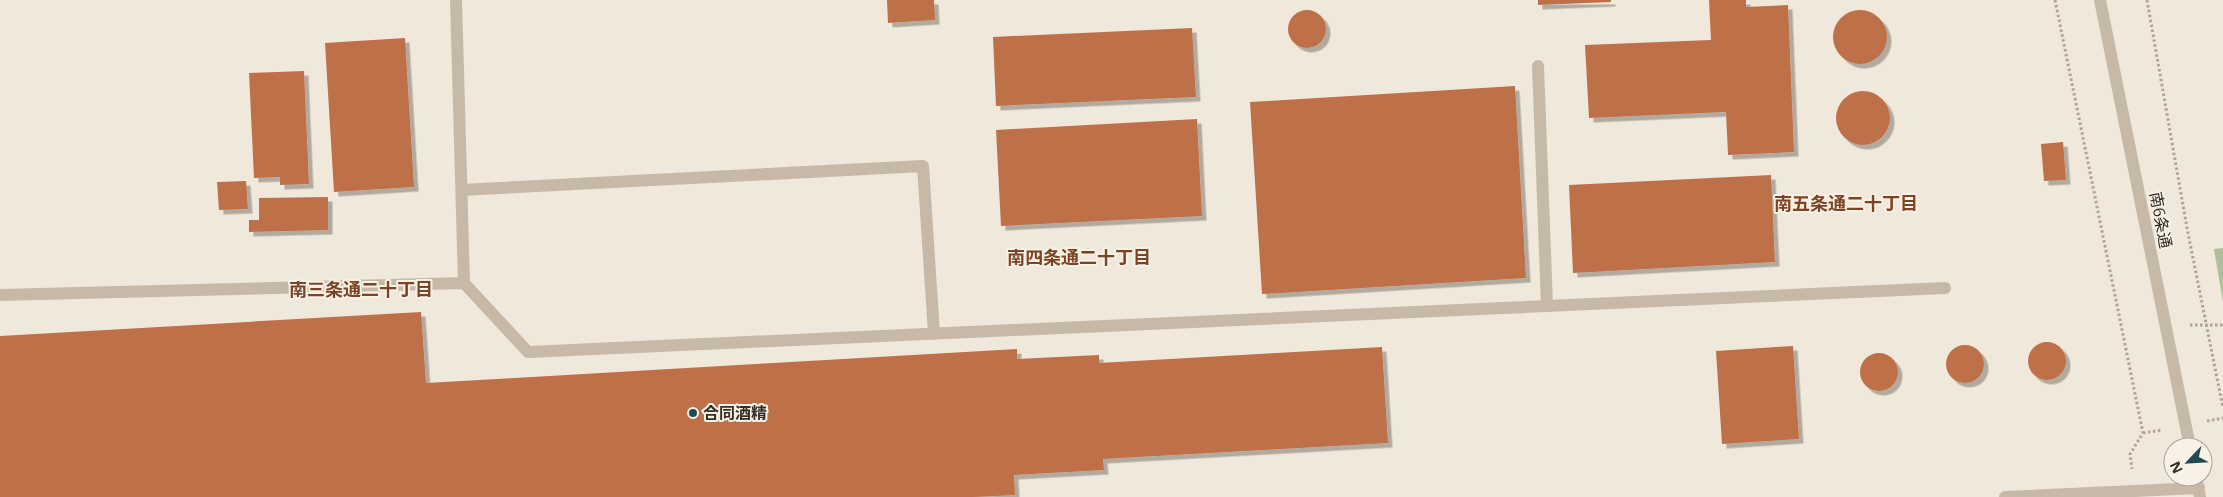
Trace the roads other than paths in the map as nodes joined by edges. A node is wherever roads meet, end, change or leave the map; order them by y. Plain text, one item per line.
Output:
1 (456, 0) edge
2 (2100, 0) edge
3 (1538, 66) dead end
4 (462, 190) junction
5 (464, 283) junction
6 (1945, 288) dead end
7 (0, 295) edge
8 (1547, 306) junction
9 (934, 334) junction
10 (2188, 437) edge
11 (2198, 487) edge
12 (2004, 497) edge

1 - 4 street
2 - 10 street, 南6条通
3 - 8 street
4 - 5 street
4 - 9 street
5 - 7 street
5 - 9 street
6 - 8 street
8 - 9 street
11 - 12 street

